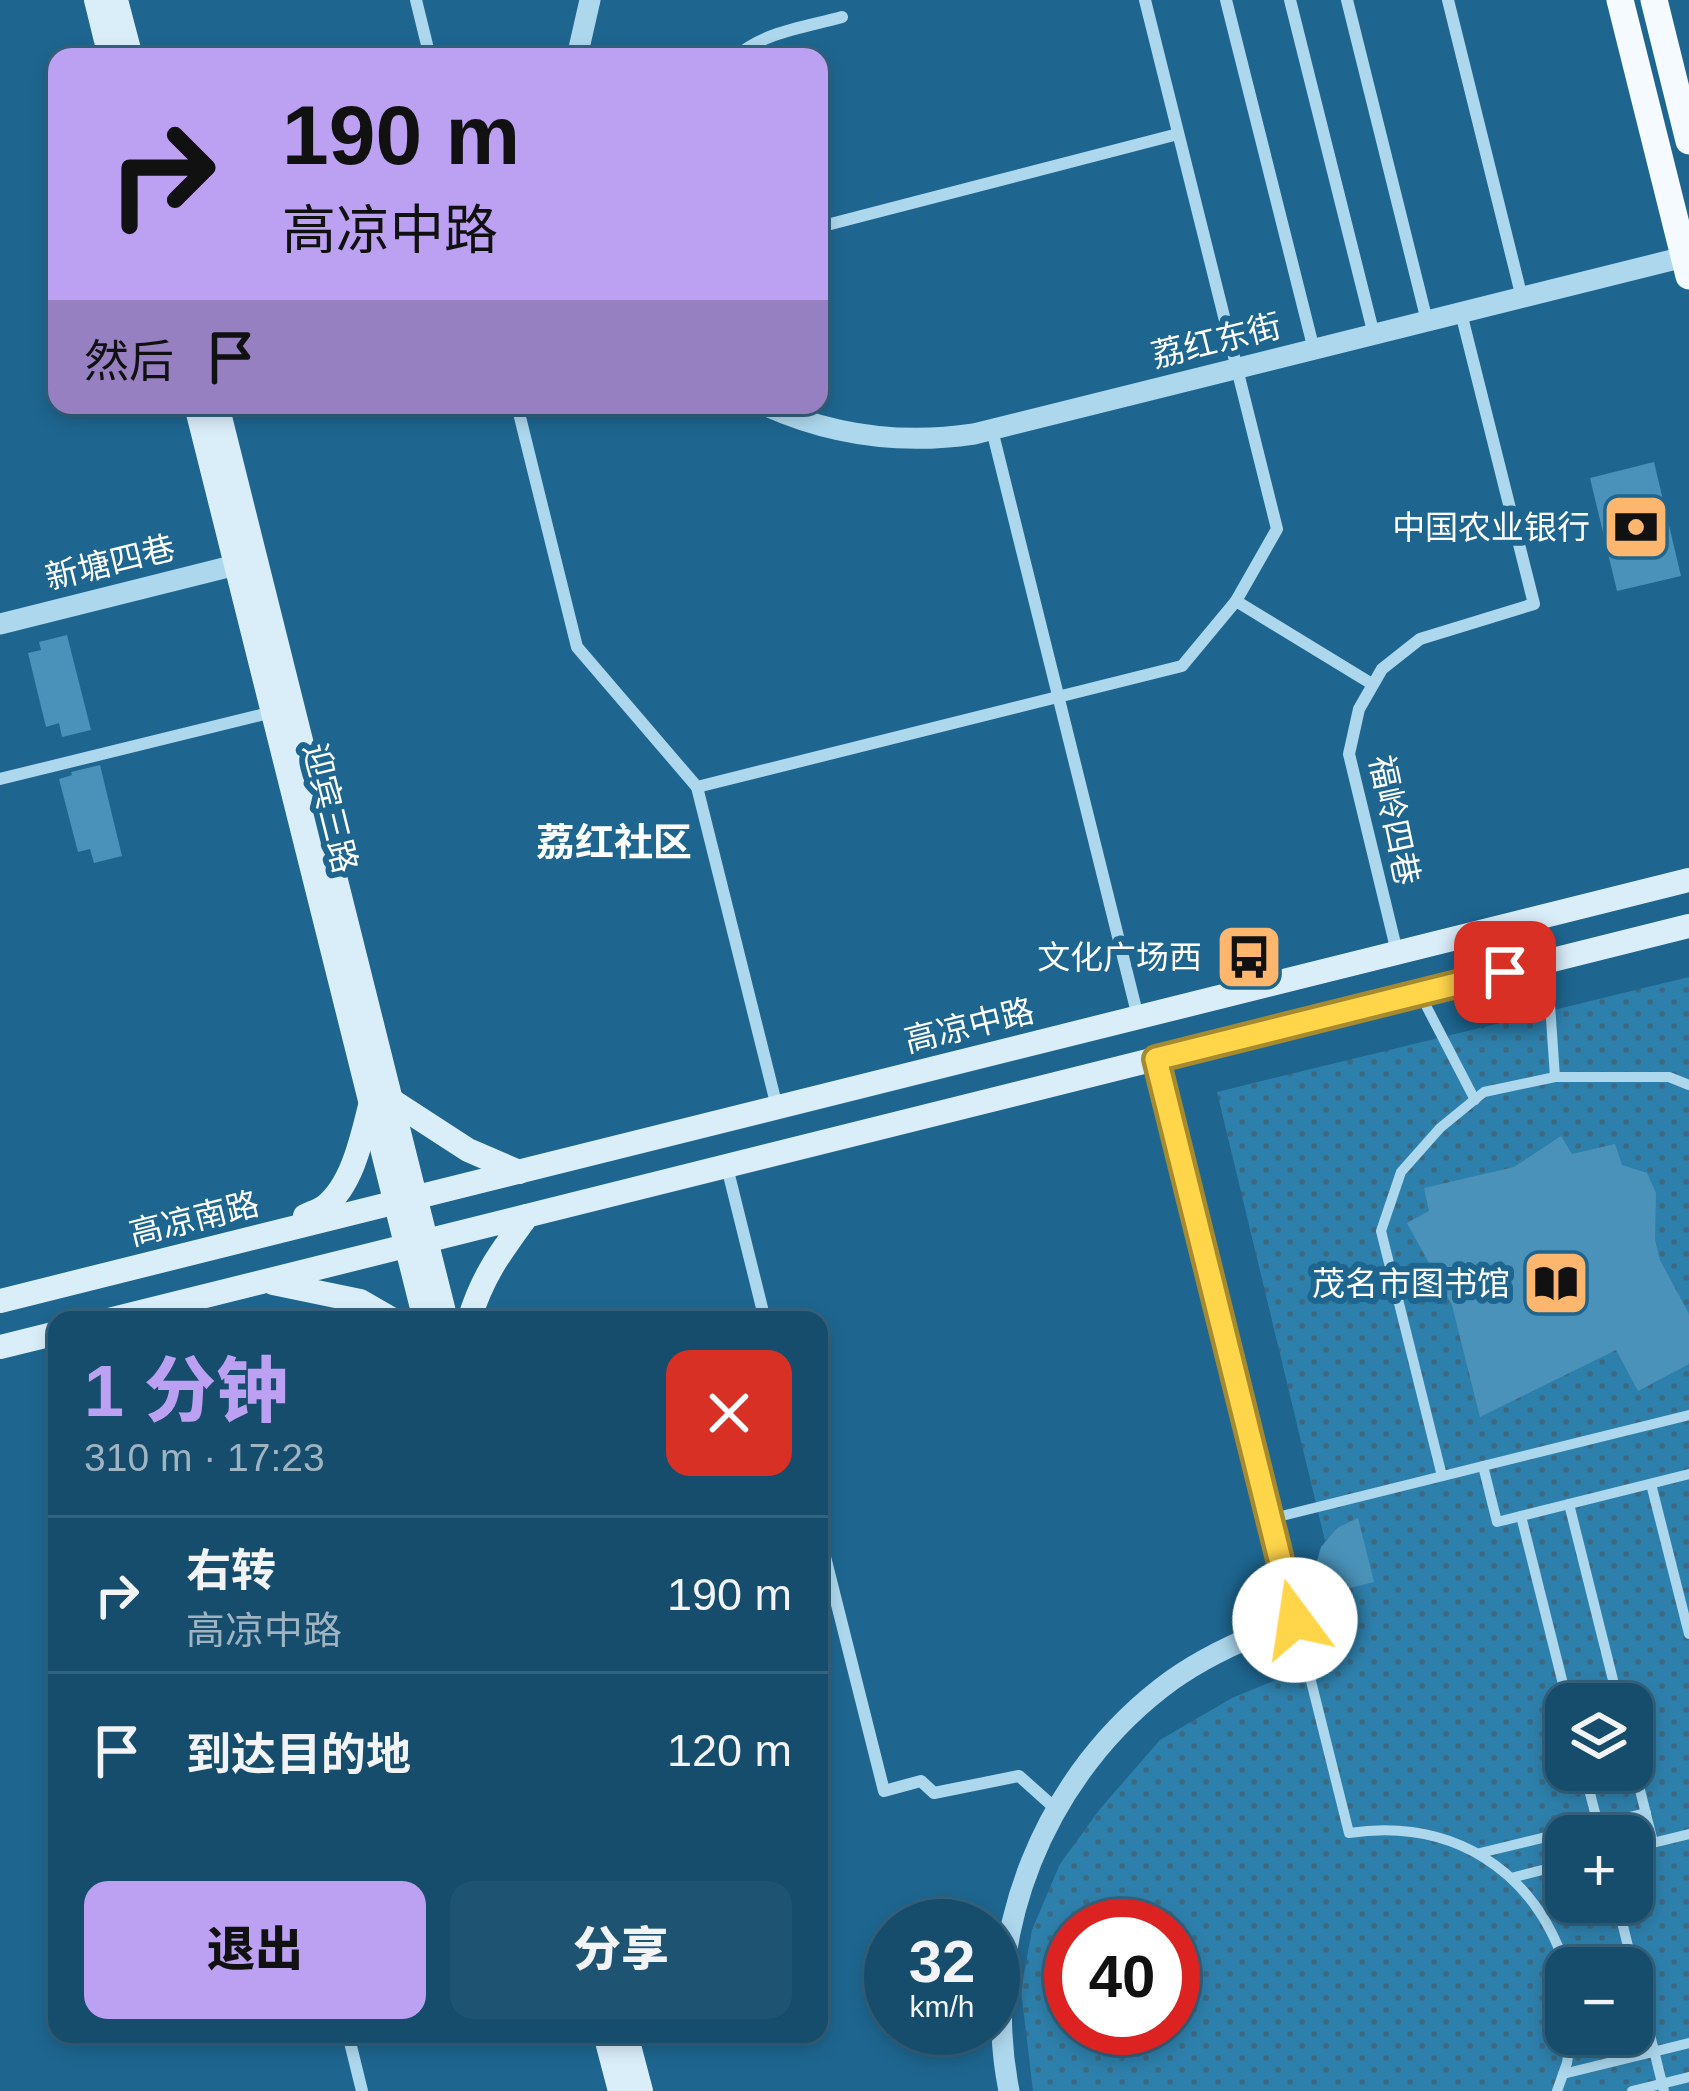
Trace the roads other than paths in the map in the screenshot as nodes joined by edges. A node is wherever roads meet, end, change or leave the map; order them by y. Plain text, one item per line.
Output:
1 (96, 0) edge
2 (116, 0) edge
3 (416, 0) edge
4 (590, 0) edge
5 (1145, 0) edge
6 (1226, 0) edge
7 (1290, 0) edge
8 (1347, 0) edge
9 (1448, 0) edge
10 (1620, 0) edge
11 (1654, 0) edge
12 (842, 17) dead end
13 (108, 48) edge
14 (129, 48) edge
15 (428, 48) edge
16 (579, 48) edge
17 (746, 48) edge
18 (1178, 134) junction
19 (1689, 141) edge
20 (828, 225) edge
21 (1687, 266) edge
22 (1522, 298) junction
23 (1461, 313) junction
24 (1427, 321) junction
25 (1373, 335) junction
26 (1313, 350) junction
27 (1237, 369) junction
28 (198, 414) edge
29 (220, 414) edge
30 (519, 414) edge
31 (787, 414) edge
32 (992, 430) junction
33 (236, 565) junction
34 (1236, 601) junction
35 (0, 624) edge
36 (1372, 684) junction
37 (1058, 697) junction
38 (273, 712) junction
39 (0, 779) edge
40 (697, 787) junction
41 (1689, 880) edge
42 (1576, 908) junction
43 (1689, 926) edge
44 (1587, 951) junction
45 (1397, 952) junction
46 (1547, 961) junction
47 (1419, 993) junction
48 (1138, 1017) junction
49 (1156, 1059) junction
50 (1555, 1077) junction
51 (1689, 1085) edge
52 (1475, 1100) junction
53 (381, 1102) junction
54 (776, 1107) junction
55 (656, 1137) junction
56 (726, 1166) junction
57 (519, 1172) junction
58 (667, 1181) junction
59 (405, 1200) junction
60 (527, 1216) junction
61 (257, 1237) junction
62 (412, 1240) junction
63 (117, 1272) junction
64 (265, 1281) junction
65 (0, 1301) edge
66 (118, 1311) edge
67 (146, 1311) edge
68 (377, 1311) edge
69 (424, 1311) edge
70 (442, 1311) edge
71 (472, 1311) edge
72 (763, 1311) edge
73 (48, 1335) edge
74 (0, 1347) edge
75 (1689, 1415) edge
76 (1483, 1466) junction
77 (1689, 1474) edge
78 (1442, 1476) junction
79 (1652, 1484) junction
80 (1569, 1504) junction
81 (1521, 1516) junction
82 (1270, 1519) junction
83 (828, 1569) edge
84 (1295, 1620) junction
85 (1689, 1634) edge
86 (1563, 1683) edge
87 (1614, 1683) edge
88 (1640, 1791) edge
89 (1056, 1809) junction
90 (1646, 1813) joint
91 (1641, 1815) edge
92 (1689, 1834) edge
93 (1545, 1841) edge
94 (1653, 1843) edge
95 (1478, 1854) junction
96 (1545, 1869) edge
97 (1511, 1878) junction
98 (1560, 1947) edge
99 (350, 2043) edge
100 (607, 2043) edge
101 (628, 2043) edge
102 (1653, 2043) edge
103 (1689, 2043) edge
104 (1655, 2051) junction
105 (1567, 2055) edge
106 (1563, 2074) junction
107 (1689, 2077) edge
108 (1664, 2087) edge
109 (362, 2091) edge
110 (620, 2091) edge
111 (641, 2091) edge
112 (1009, 2091) edge
113 (1557, 2091) edge
114 (1632, 2091) edge

1 - 13 main road
2 - 14 main road
3 - 15 street
4 - 16 street
5 - 18 street
6 - 26 street
7 - 25 street
8 - 24 street
9 - 22 street
10 - 21 main road
11 - 19 main road
12 - 17 street
18 - 20 street
18 - 27 street
21 - 22 street, 荔红东街
22 - 23 street, 荔红东街
23 - 24 street, 荔红东街
23 - 36 street, 福岭四巷
24 - 25 street, 荔红东街
25 - 26 street, 荔红东街
26 - 27 street, 荔红东街
27 - 32 street, 荔红东街
27 - 34 street
28 - 33 main road, 迎宾三路
29 - 53 main road, 迎宾三路
30 - 40 street
31 - 32 street, 荔红东街
32 - 37 street
33 - 35 street, 新塘四巷
33 - 38 main road, 迎宾三路
34 - 36 street
34 - 37 street
36 - 45 street, 福岭四巷
37 - 40 street
37 - 48 street
38 - 39 street
38 - 53 main road, 迎宾三路
40 - 54 street
41 - 42 main road, 高凉中路
42 - 44 main road
42 - 45 main road, 高凉中路
43 - 44 main road
44 - 46 main road
45 - 48 main road, 高凉中路
46 - 47 main road
46 - 50 street
47 - 49 main road
47 - 52 street
48 - 54 main road, 高凉中路
49 - 56 main road
49 - 82 street
50 - 51 street
50 - 52 street
52 - 78 street
53 - 57 main road
53 - 59 main road, 迎宾三路
53 - 61 main road
54 - 55 main road, 高凉中路
55 - 57 main road, 高凉中路
55 - 58 main road
56 - 58 main road
56 - 72 street
57 - 59 main road, 高凉中路
58 - 60 main road
59 - 61 main road, 高凉南路
59 - 62 main road, 迎宾三路
60 - 62 main road
60 - 71 main road
61 - 63 main road, 高凉南路
62 - 64 main road
62 - 69 main road
62 - 70 main road
63 - 65 main road, 高凉南路
63 - 66 main road
64 - 67 main road
64 - 68 main road
73 - 74 main road
75 - 76 street
76 - 78 street
76 - 81 street
77 - 79 street
78 - 82 street
79 - 80 street
79 - 85 street
80 - 81 street
80 - 87 street
81 - 86 street
82 - 84 street
83 - 89 street
84 - 89 street
84 - 95 street
88 - 90 street
89 - 112 street
90 - 91 street
92 - 94 street
93 - 95 street
95 - 97 street
96 - 97 street
97 - 98 street
99 - 109 street
100 - 110 main road
101 - 111 main road
102 - 104 street
103 - 104 street
104 - 106 street
104 - 108 street
105 - 106 street
106 - 113 street
107 - 108 street
108 - 114 street

